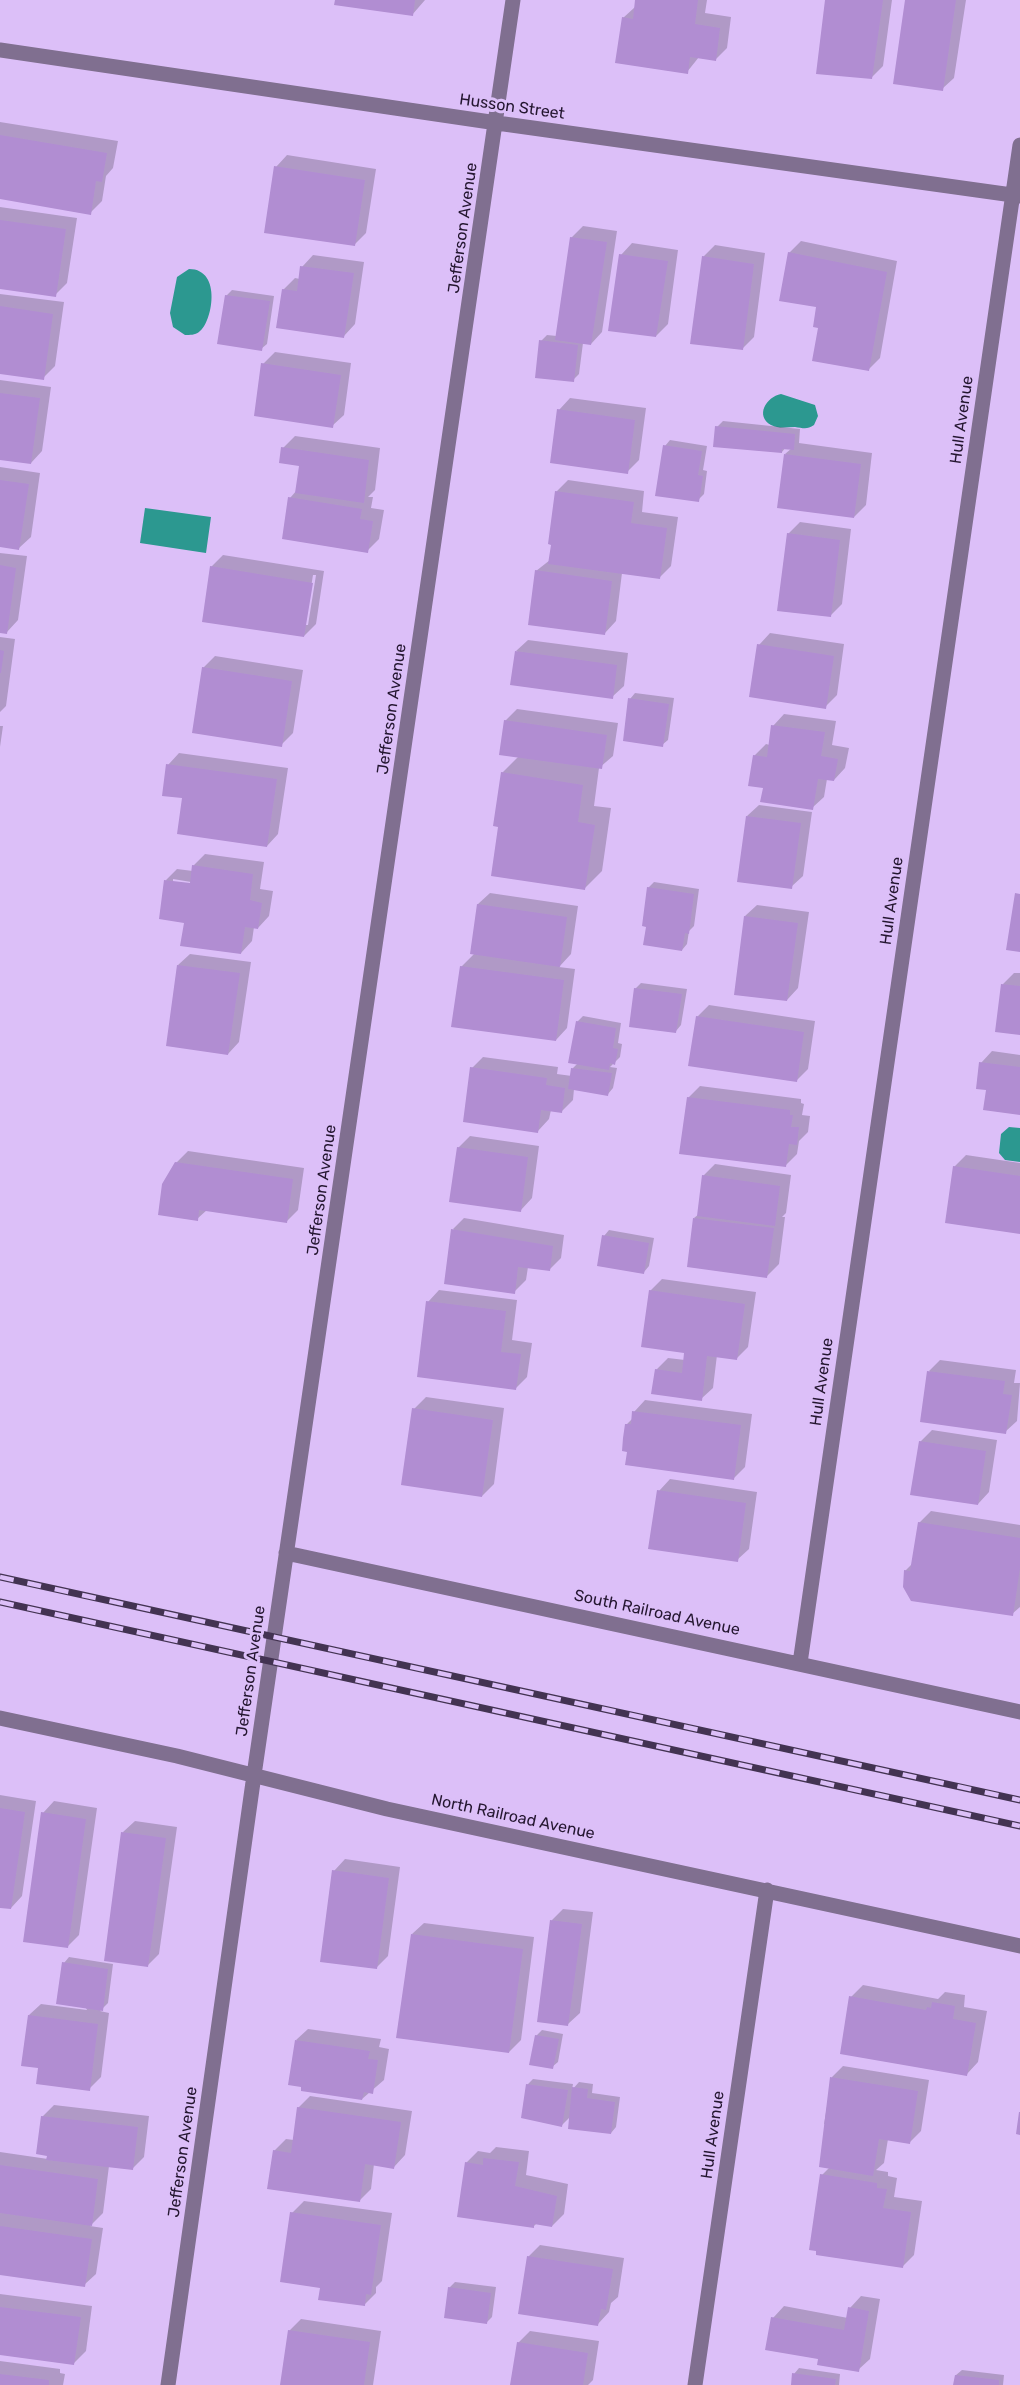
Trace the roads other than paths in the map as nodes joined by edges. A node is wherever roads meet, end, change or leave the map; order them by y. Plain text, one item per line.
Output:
1 (513, 0) edge
2 (0, 50) edge
3 (497, 123) junction
4 (1020, 145) edge
5 (1017, 195) edge
6 (286, 1553) junction
7 (800, 1663) junction
8 (1020, 1712) edge
9 (0, 1718) edge
10 (254, 1775) junction
11 (767, 1890) junction
12 (1020, 1946) edge
13 (168, 2385) edge
14 (695, 2385) edge

1 - 3 street, Jefferson Avenue
2 - 3 street, Husson Street
3 - 5 street, Husson Street
3 - 6 street, Jefferson Avenue
4 - 5 street, Hull Avenue
5 - 7 street, Hull Avenue
6 - 7 street, South Railroad Avenue
6 - 10 street, Jefferson Avenue
7 - 8 street, South Railroad Avenue
9 - 10 street, North Railroad Avenue
10 - 11 street, North Railroad Avenue
10 - 13 street, Jefferson Avenue
11 - 12 street, North Railroad Avenue
11 - 14 street, Hull Avenue

